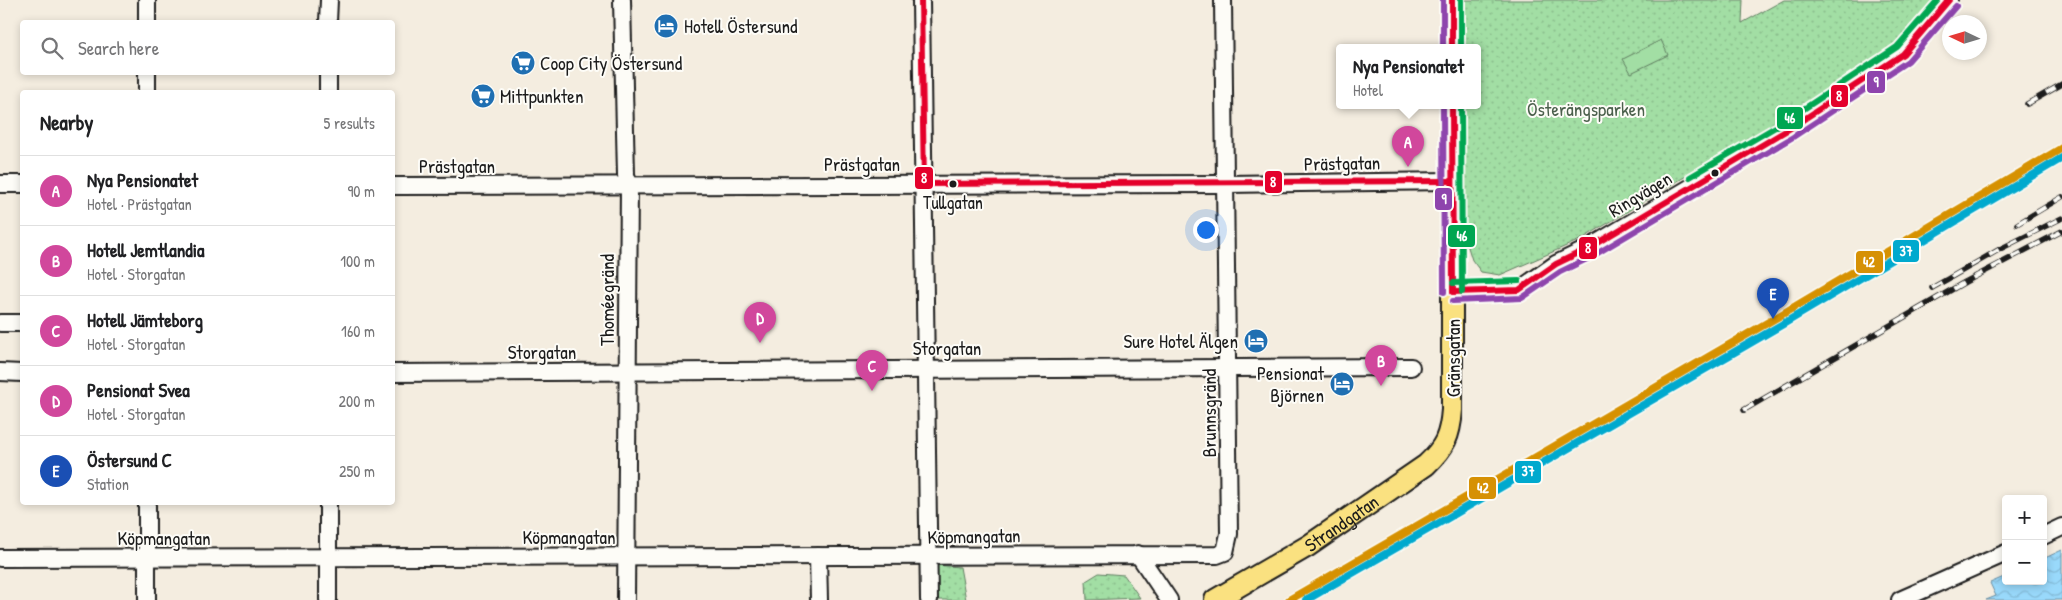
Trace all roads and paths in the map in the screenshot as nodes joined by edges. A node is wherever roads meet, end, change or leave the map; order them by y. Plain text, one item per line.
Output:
1 (147, 0) edge
2 (328, 0) edge
3 (622, 0) edge
4 (921, 0) edge
5 (1223, 0) edge
6 (1452, 0) edge
7 (1949, 0) edge
8 (147, 20) edge
9 (328, 20) edge
10 (1452, 44) edge
11 (147, 75) edge
12 (328, 75) edge
13 (147, 90) edge
14 (328, 90) edge
15 (1452, 109) edge
16 (1451, 181) junction
17 (0, 184) edge
18 (20, 184) edge
19 (629, 184) junction
20 (924, 184) junction
21 (1226, 184) junction
22 (395, 186) edge
23 (1453, 292) junction
24 (0, 323) edge
25 (20, 323) edge
26 (1411, 367) dead end
27 (927, 368) junction
28 (1228, 368) junction
29 (627, 371) junction
30 (0, 372) edge
31 (395, 372) edge
32 (20, 373) edge
33 (1450, 430) joint
34 (147, 505) edge
35 (328, 505) edge
36 (2062, 527) edge
37 (2047, 534) edge
38 (1138, 554) junction
39 (1161, 554) joint
40 (2002, 555) edge
41 (818, 556) junction
42 (930, 556) junction
43 (329, 557) junction
44 (627, 557) junction
45 (0, 558) edge
46 (147, 558) junction
47 (147, 600) edge
48 (328, 600) edge
49 (626, 600) edge
50 (819, 600) edge
51 (929, 600) edge
52 (1169, 600) edge
53 (1215, 600) edge
54 (1900, 600) edge

1 - 8 street
2 - 9 street
3 - 19 street, Thoméegränd
4 - 20 street
5 - 21 street, Brunnsgränd
6 - 10 main road
7 - 23 street, Ringvägen
11 - 13 street
12 - 14 street
15 - 16 main road, Gränsgatan
16 - 21 street, Prästgatan
16 - 23 main road, Gränsgatan
17 - 18 street
19 - 20 street, Prästgatan
19 - 22 street, Prästgatan
19 - 29 street, Thoméegränd
20 - 21 street, Prästgatan
20 - 27 street
21 - 28 street, Brunnsgränd
23 - 33 main road, Gränsgatan
24 - 25 street
26 - 28 street, Storgatan
27 - 28 street, Storgatan
27 - 29 street, Storgatan
27 - 42 street
28 - 39 street, Brunnsgränd
29 - 31 street, Storgatan
29 - 44 street, Thoméegränd
30 - 32 street
33 - 53 main road, Strandgatan
34 - 46 street
35 - 43 street
36 - 37 street
38 - 39 street, Köpmangatan
38 - 42 street, Köpmangatan
38 - 52 street
40 - 54 street
41 - 42 street, Köpmangatan
41 - 44 street, Köpmangatan
41 - 50 street
42 - 51 street
43 - 44 street, Köpmangatan
43 - 46 street, Köpmangatan
43 - 48 street
44 - 49 street, Thoméegränd
45 - 46 street, Köpmangatan
46 - 47 street

